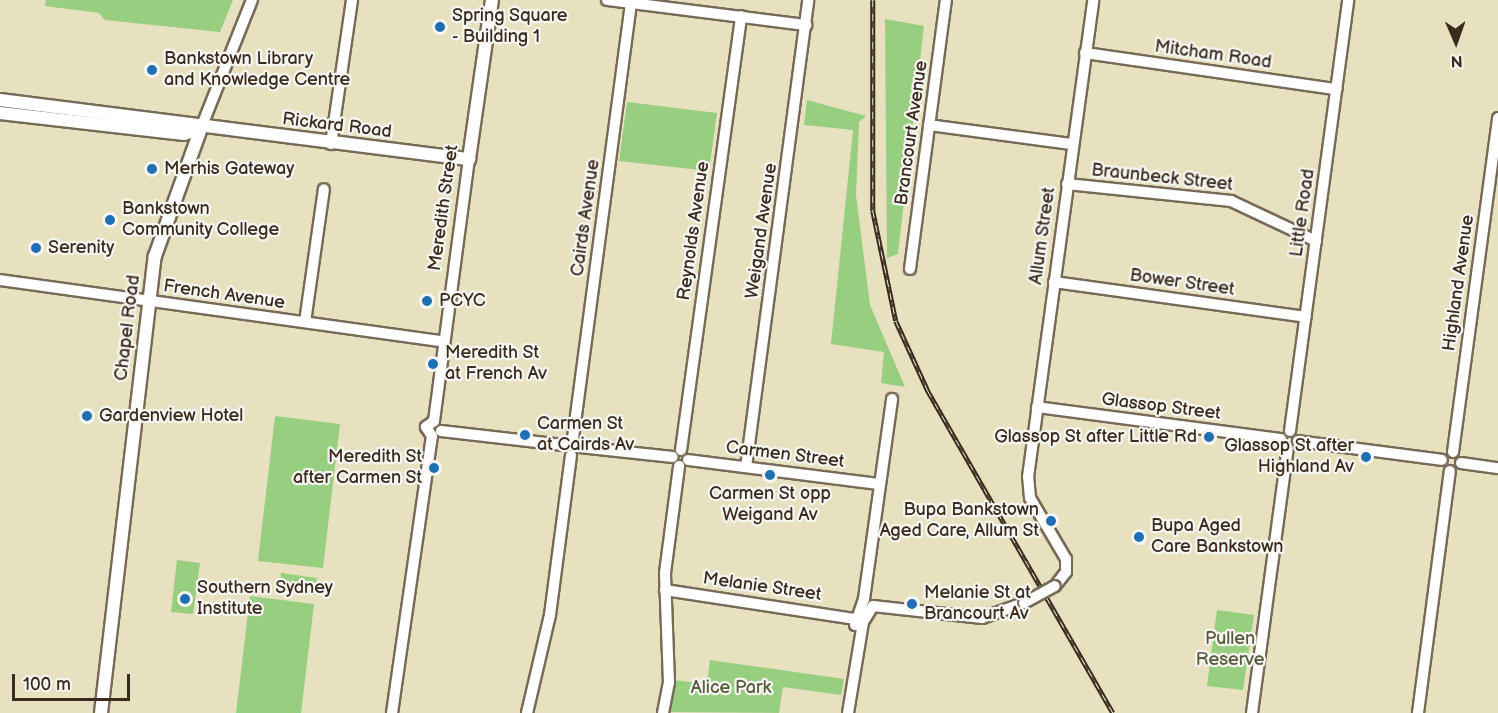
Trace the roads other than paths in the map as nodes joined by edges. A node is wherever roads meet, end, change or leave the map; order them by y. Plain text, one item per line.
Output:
1 (252, 0) edge
2 (352, 0) edge
3 (492, 0) edge
4 (607, 0) edge
5 (808, 0) edge
6 (946, 0) edge
7 (1093, 0) edge
8 (1348, 0) edge
9 (631, 3) junction
10 (741, 16) junction
11 (806, 25) junction
12 (1085, 53) junction
13 (1336, 89) junction
14 (0, 100) edge
15 (0, 113) edge
16 (1498, 118) edge
17 (930, 125) junction
18 (201, 128) junction
19 (331, 144) junction
20 (1072, 144) junction
21 (469, 159) junction
22 (1067, 184) junction
23 (324, 189) dead end
24 (1316, 241) junction
25 (909, 269) dead end
26 (0, 280) edge
27 (1054, 282) junction
28 (149, 301) junction
29 (1306, 316) junction
30 (305, 322) junction
31 (444, 342) junction
32 (892, 399) dead end
33 (1037, 406) junction
34 (1290, 431) junction
35 (437, 434) junction
36 (573, 438) junction
37 (1281, 439) junction
38 (1298, 441) junction
39 (563, 445) junction
40 (580, 447) junction
41 (1288, 448) junction
42 (1453, 452) junction
43 (571, 455) junction
44 (680, 458) junction
45 (1442, 460) junction
46 (1461, 463) junction
47 (746, 466) junction
48 (1498, 468) edge
49 (1450, 471) junction
50 (879, 484) junction
51 (665, 590) junction
52 (865, 606) junction
53 (854, 619) junction
54 (855, 664) junction
55 (101, 713) edge
56 (392, 713) edge
57 (527, 713) edge
58 (663, 713) edge
59 (848, 713) edge
60 (1252, 713) edge
61 (1418, 713) edge

1 - 18 street, Chapel Road
2 - 19 street
3 - 21 main road, Meredith Street
4 - 9 street
5 - 11 street, Weigand Avenue
6 - 17 street, Brancourt Avenue
7 - 12 street, Allum Street
8 - 13 street, Little Road
9 - 10 street
9 - 36 street, Cairds Avenue
10 - 11 street
10 - 44 street, Reynolds Avenue
11 - 47 street, Weigand Avenue
12 - 13 street, Mitcham Road
12 - 20 street, Allum Street
13 - 24 street, Little Road
14 - 18 main road, Rickard Road
15 - 18 main road, Rickard Road
16 - 42 street, Highland Avenue
17 - 20 street
17 - 25 street, Brancourt Avenue
18 - 19 main road, Rickard Road
18 - 28 main road, Chapel Road
19 - 21 main road, Rickard Road
20 - 22 street, Allum Street
21 - 31 street, Meredith Street
22 - 24 street, Braunbeck Street
22 - 27 street, Allum Street
23 - 30 street
24 - 29 street, Little Road
26 - 28 street, French Avenue
27 - 29 street, Bower Street
27 - 33 street, Allum Street
28 - 30 street, French Avenue
28 - 55 main road, Chapel Road
29 - 34 street, Little Road
30 - 31 street, French Avenue
31 - 35 street, Meredith Street
32 - 50 street
33 - 37 street, Glassop Street
33 - 52 street, Allum Street, bridge
34 - 37 street
34 - 38 street
35 - 39 street
35 - 56 street
36 - 39 street
36 - 40 street
37 - 41 street
38 - 41 street
38 - 45 street
39 - 43 street
40 - 43 street
40 - 44 street, Carmen Street
41 - 60 street
42 - 45 street
42 - 46 street
43 - 57 street
44 - 47 street, Carmen Street
44 - 51 street, Reynolds Avenue
45 - 49 street
46 - 48 street
46 - 49 street
47 - 50 street, Carmen Street
49 - 61 street
50 - 52 street
51 - 53 street, Melanie Street
51 - 58 street, Reynolds Avenue
52 - 53 street
52 - 54 street
53 - 54 street
54 - 59 street

